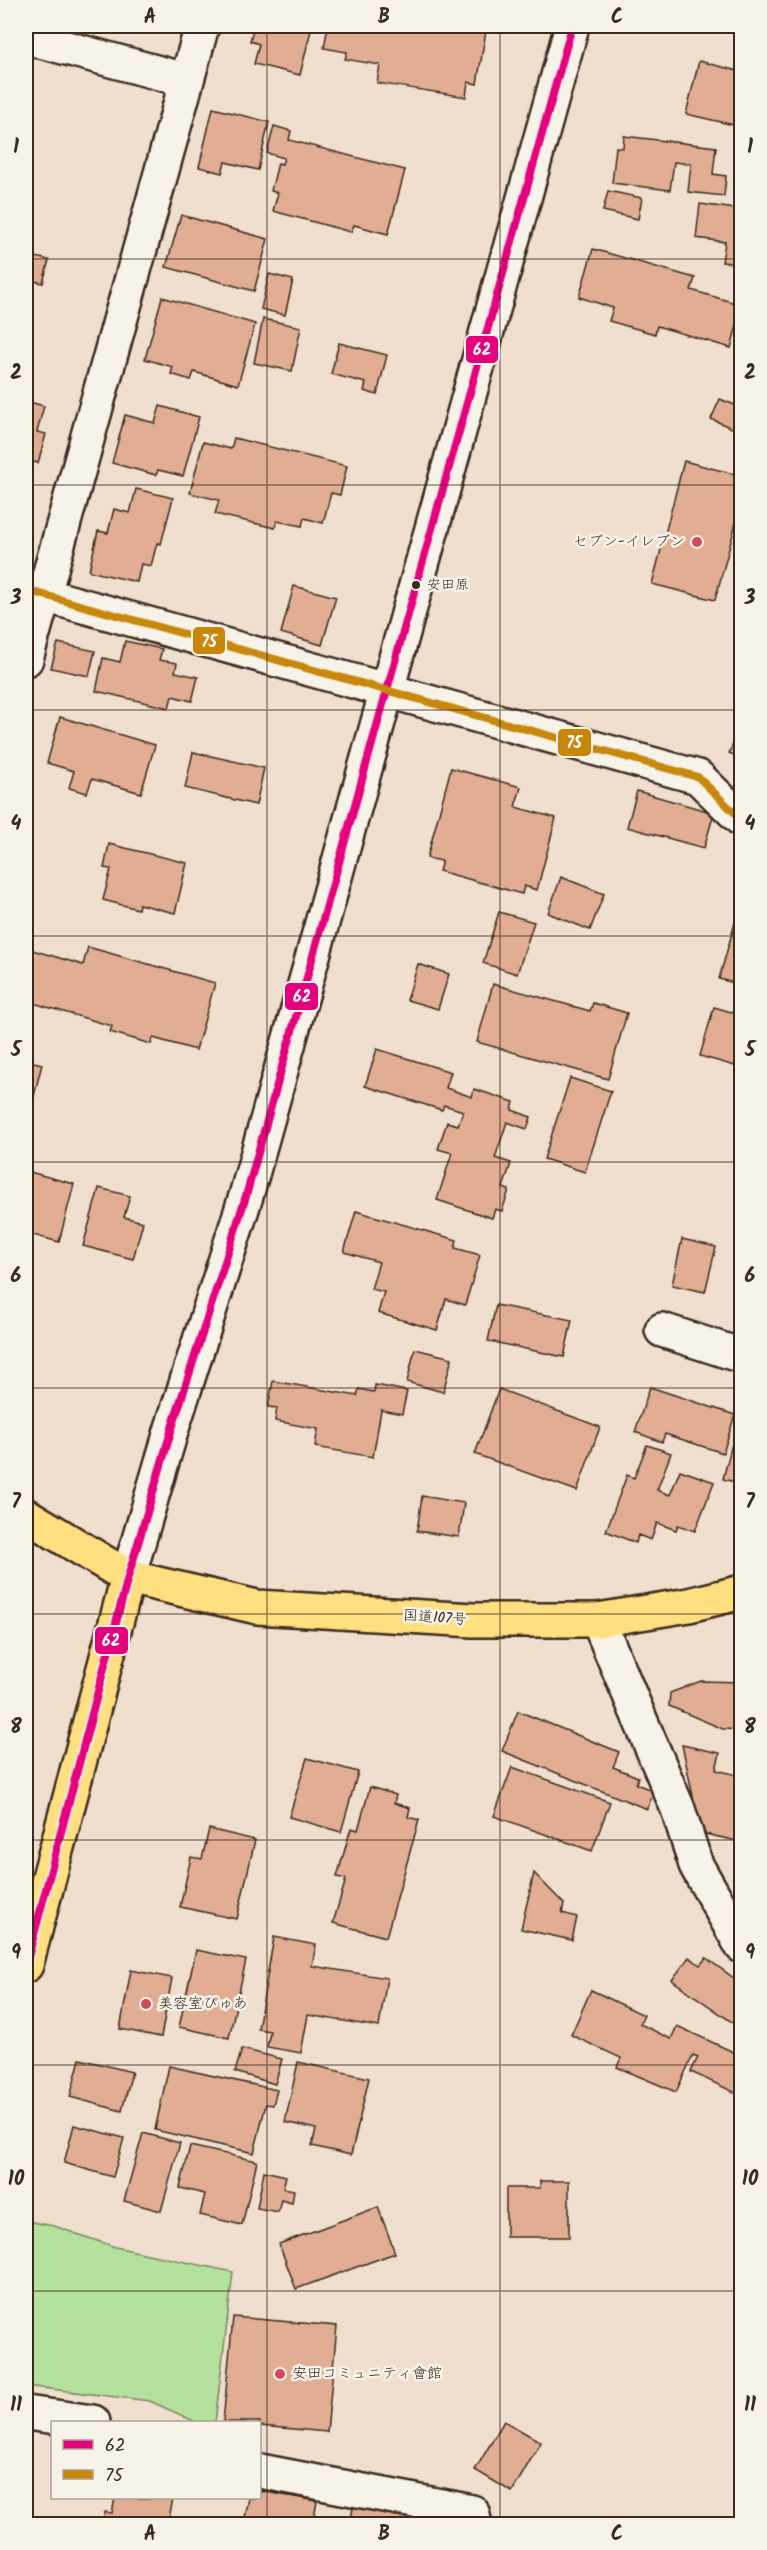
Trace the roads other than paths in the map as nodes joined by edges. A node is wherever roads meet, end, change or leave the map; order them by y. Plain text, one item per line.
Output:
1 (202, 26) edge
2 (572, 26) edge
3 (26, 37) edge
4 (185, 80) junction
5 (34, 593) edge
6 (26, 659) edge
7 (388, 691) junction
8 (741, 820) edge
9 (662, 1330) dead end
10 (741, 1356) edge
11 (26, 1515) edge
12 (128, 1576) junction
13 (741, 1592) edge
14 (598, 1620) junction
15 (28, 1944) edge
16 (741, 1946) edge
17 (26, 2413) edge
18 (86, 2421) edge
19 (261, 2471) edge
20 (475, 2524) edge

1 - 4 street
2 - 7 street
3 - 4 street
4 - 5 street
5 - 6 street
5 - 7 street
7 - 8 street
7 - 12 street
9 - 10 street
11 - 12 highway, 国道107号
12 - 14 highway, 国道107号
12 - 15 highway
13 - 14 highway, 国道107号
14 - 16 street
17 - 18 street
19 - 20 street

